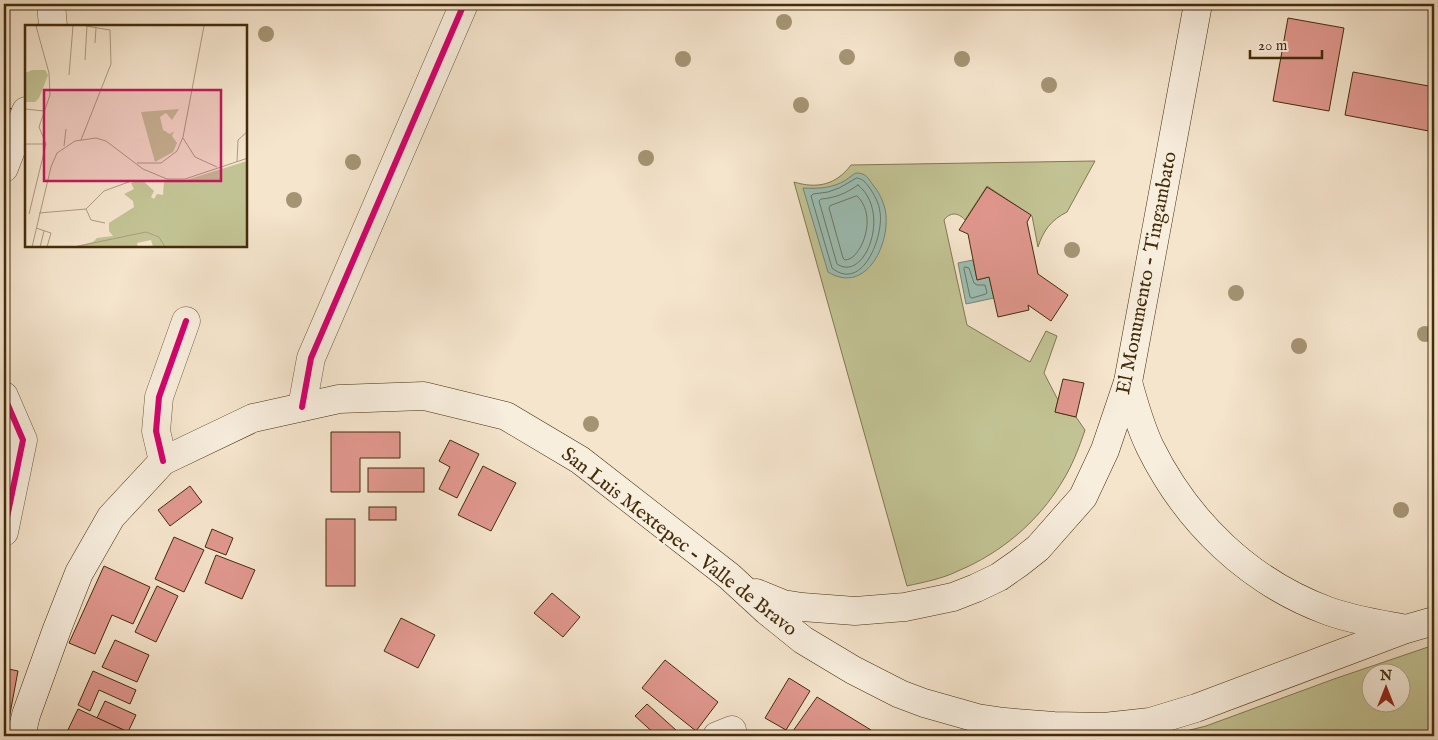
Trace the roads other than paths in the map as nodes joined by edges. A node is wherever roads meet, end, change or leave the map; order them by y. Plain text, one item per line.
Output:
1 (51, 4) edge
2 (464, 4) edge
3 (1198, 4) edge
4 (53, 25) edge
5 (25, 114) edge
6 (4, 168) edge
7 (186, 321) dead end
8 (1128, 382) junction
9 (4, 396) edge
10 (302, 407) junction
11 (14, 440) edge
12 (163, 461) junction
13 (4, 532) edge
14 (729, 576) junction
15 (1434, 621) edge
16 (1406, 629) junction
17 (22, 736) edge

1 - 4 main road
2 - 10 main road
3 - 8 main road, El Monumento - Tingambato
5 - 6 main road
7 - 12 main road
8 - 14 main road, El Monumento - Tingambato
8 - 16 main road
9 - 11 main road
10 - 12 main road, San Luis Mextepec - Valle de Bravo
10 - 14 main road, San Luis Mextepec - Valle de Bravo
11 - 13 main road
12 - 17 main road, San Luis Mextepec - Valle de Bravo
14 - 16 main road, San Luis Mextepec - Valle de Bravo
15 - 16 main road, San Luis Mextepec - Valle de Bravo

